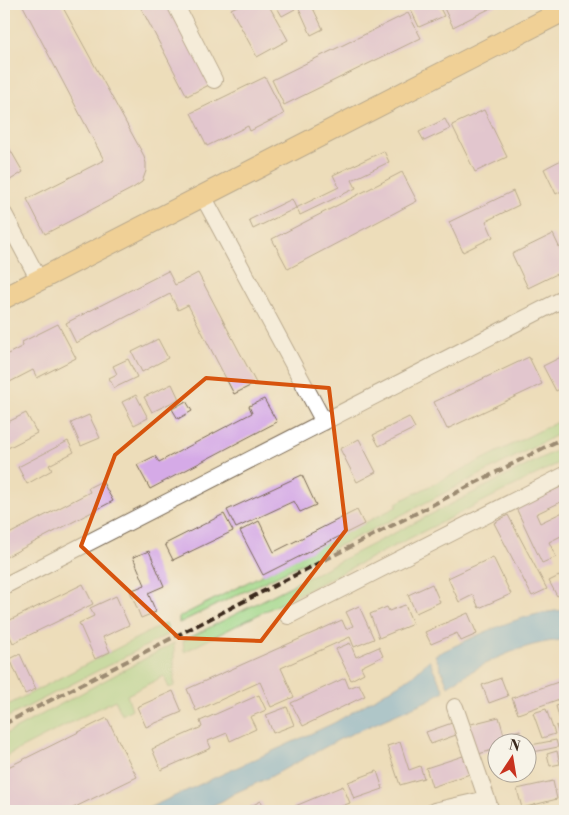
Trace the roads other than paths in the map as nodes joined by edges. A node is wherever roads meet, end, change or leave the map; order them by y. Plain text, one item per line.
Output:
1 (175, 4) edge
2 (565, 10) edge
3 (214, 80) dead end
4 (203, 196) junction
5 (4, 214) edge
6 (39, 280) junction
7 (4, 298) edge
8 (565, 298) edge
9 (324, 422) junction
10 (565, 475) edge
11 (4, 586) edge
12 (288, 616) dead end
13 (455, 707) dead end
14 (489, 805) edge
15 (434, 811) edge

1 - 3 street
2 - 4 main road
4 - 6 main road
4 - 9 street
5 - 6 street
6 - 7 main road
8 - 9 street
9 - 11 street
10 - 12 street
13 - 14 street
14 - 15 street

